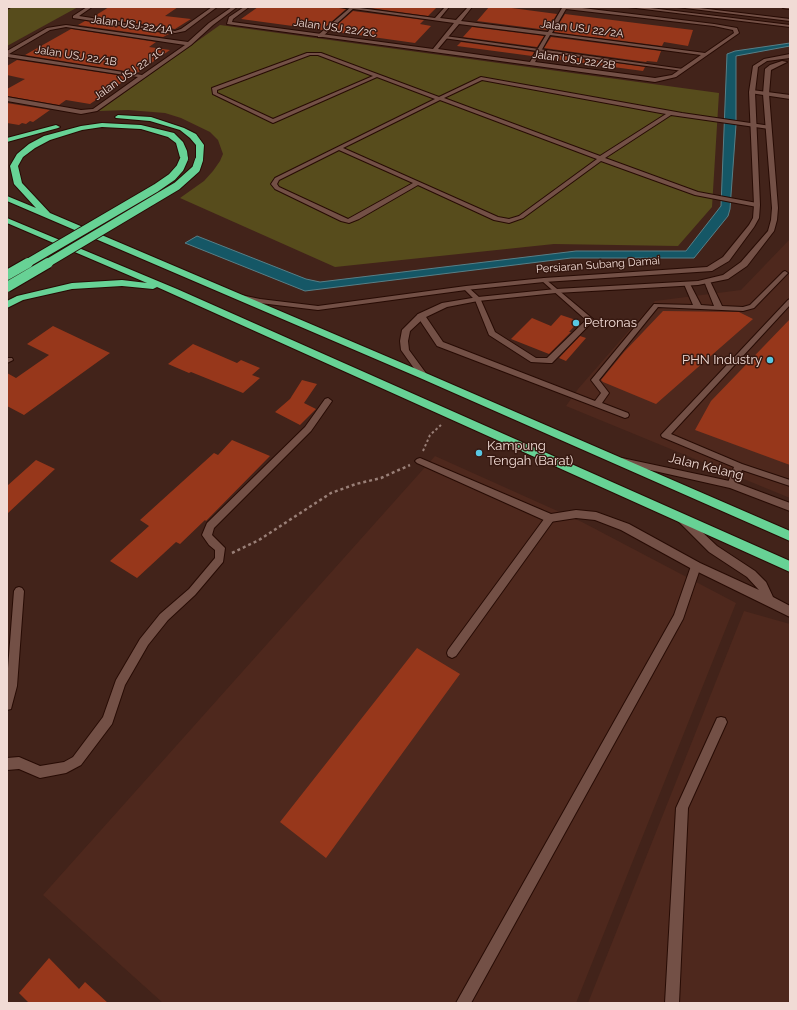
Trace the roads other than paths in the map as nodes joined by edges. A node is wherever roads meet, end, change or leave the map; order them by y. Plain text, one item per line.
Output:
1 (90, 7) edge
2 (235, 7) edge
3 (247, 7) edge
4 (340, 7) edge
5 (447, 7) edge
6 (470, 7) edge
7 (562, 7) edge
8 (565, 7) edge
9 (630, 7) edge
10 (679, 7) edge
11 (784, 7) edge
12 (214, 8) edge
13 (352, 8) edge
14 (790, 8) edge
15 (229, 11) junction
16 (208, 13) junction
17 (224, 15) junction
18 (436, 20) junction
19 (790, 20) edge
20 (458, 22) junction
21 (790, 26) edge
22 (549, 35) junction
23 (320, 36) junction
24 (445, 37) junction
25 (188, 44) junction
26 (540, 50) junction
27 (434, 51) junction
28 (7, 54) edge
29 (705, 54) junction
30 (790, 56) edge
31 (790, 61) edge
32 (532, 64) junction
33 (683, 70) junction
34 (141, 76) junction
35 (376, 76) junction
36 (752, 92) junction
37 (766, 94) junction
38 (790, 97) edge
39 (7, 99) edge
40 (438, 99) junction
41 (670, 113) junction
42 (752, 125) junction
43 (768, 127) junction
44 (7, 140) edge
45 (338, 148) junction
46 (600, 159) junction
47 (418, 183) junction
48 (7, 198) edge
49 (757, 205) junction
50 (50, 217) junction
51 (7, 220) edge
52 (784, 273) dead end
53 (7, 275) edge
54 (544, 280) junction
55 (707, 281) junction
56 (687, 284) junction
57 (7, 287) edge
58 (466, 288) junction
59 (174, 291) junction
60 (556, 291) junction
61 (232, 294) junction
62 (478, 299) junction
63 (790, 301) edge
64 (7, 305) edge
65 (698, 307) junction
66 (719, 308) junction
67 (421, 316) junction
68 (424, 376) junction
69 (328, 401) dead end
70 (597, 404) junction
71 (625, 415) dead end
72 (420, 460) road end
73 (614, 460) junction
74 (739, 466) junction
75 (790, 483) edge
76 (731, 485) junction
77 (790, 507) edge
78 (550, 518) junction
79 (682, 519) junction
80 (790, 536) edge
81 (696, 566) junction
82 (790, 566) edge
83 (19, 591) dead end
84 (769, 600) junction
85 (790, 612) edge
86 (452, 653) dead end
87 (7, 705) edge
88 (721, 722) dead end
89 (7, 764) edge
90 (463, 1003) edge
91 (672, 1003) edge

1 - 16 street
2 - 15 street, Jalan USJ 22/1C
3 - 23 street, Jalan USJ 22/2C
4 - 13 street, Jalan USJ 22/2A
5 - 18 street
6 - 20 street
7 - 8 street
8 - 22 street
8 - 29 street, Jalan USJ 22/2B
9 - 21 street
10 - 19 street
11 - 14 lane
12 - 15 street
12 - 16 street
13 - 18 street, Jalan USJ 22/2A
13 - 23 lane
15 - 17 street, Jalan USJ 22/1C
16 - 17 street
17 - 25 street, Jalan USJ 22/1C
18 - 20 street, Jalan USJ 22/2A
20 - 22 street, Jalan USJ 22/2A
20 - 24 street
22 - 26 street
22 - 29 street, Jalan USJ 22/2A
23 - 27 street, Jalan USJ 22/2C
24 - 26 lane
24 - 27 street
25 - 28 street, Jalan USJ 22/1A
25 - 34 street, Jalan USJ 22/1C
26 - 32 street
26 - 33 lane
27 - 32 street, Jalan USJ 22/2B
28 - 34 street, Jalan USJ 22/1B
29 - 33 street, Jalan USJ 22/2B
30 - 36 street, Persiaran Subang Damai
31 - 37 street, Persiaran Subang Damai
32 - 33 street, Jalan USJ 22/2B
34 - 39 street, Jalan USJ 22/1C
35 - 35 lane
35 - 40 lane
36 - 37 street
36 - 42 street, Persiaran Subang Damai
37 - 38 street
37 - 43 street, Persiaran Subang Damai
40 - 41 lane
40 - 45 lane
40 - 46 lane
41 - 42 lane
41 - 46 lane
42 - 43 lane
42 - 49 street, Persiaran Subang Damai
43 - 55 street, Persiaran Subang Damai
44 - 57 highway, bridge
45 - 47 lane
45 - 47 lane
46 - 47 lane
46 - 49 lane
48 - 50 highway
49 - 54 street, Persiaran Subang Damai
50 - 53 highway, bridge
50 - 61 highway
51 - 59 highway
52 - 66 lane
54 - 58 street, Persiaran Subang Damai
54 - 60 lane
55 - 56 street, Persiaran Subang Damai
55 - 66 lane
56 - 60 street, Persiaran Subang Damai
56 - 65 lane
58 - 61 street, Persiaran Subang Damai
58 - 62 lane
59 - 64 highway
59 - 79 highway
60 - 62 street, Persiaran Subang Damai
60 - 62 lane
61 - 68 highway
62 - 67 street, Persiaran Subang Damai
63 - 74 lane
65 - 66 lane
65 - 70 lane
67 - 68 street, Persiaran Subang Damai
67 - 70 lane
68 - 73 highway
69 - 89 lane
70 - 71 lane
72 - 78 street
73 - 76 street, Jalan Kelang
73 - 80 highway
74 - 75 lane
74 - 76 lane
76 - 77 street, Jalan Kelang
78 - 81 street
78 - 86 lane
79 - 82 highway
79 - 84 street
81 - 84 street
81 - 90 lane
83 - 87 lane
84 - 85 street
88 - 91 lane

